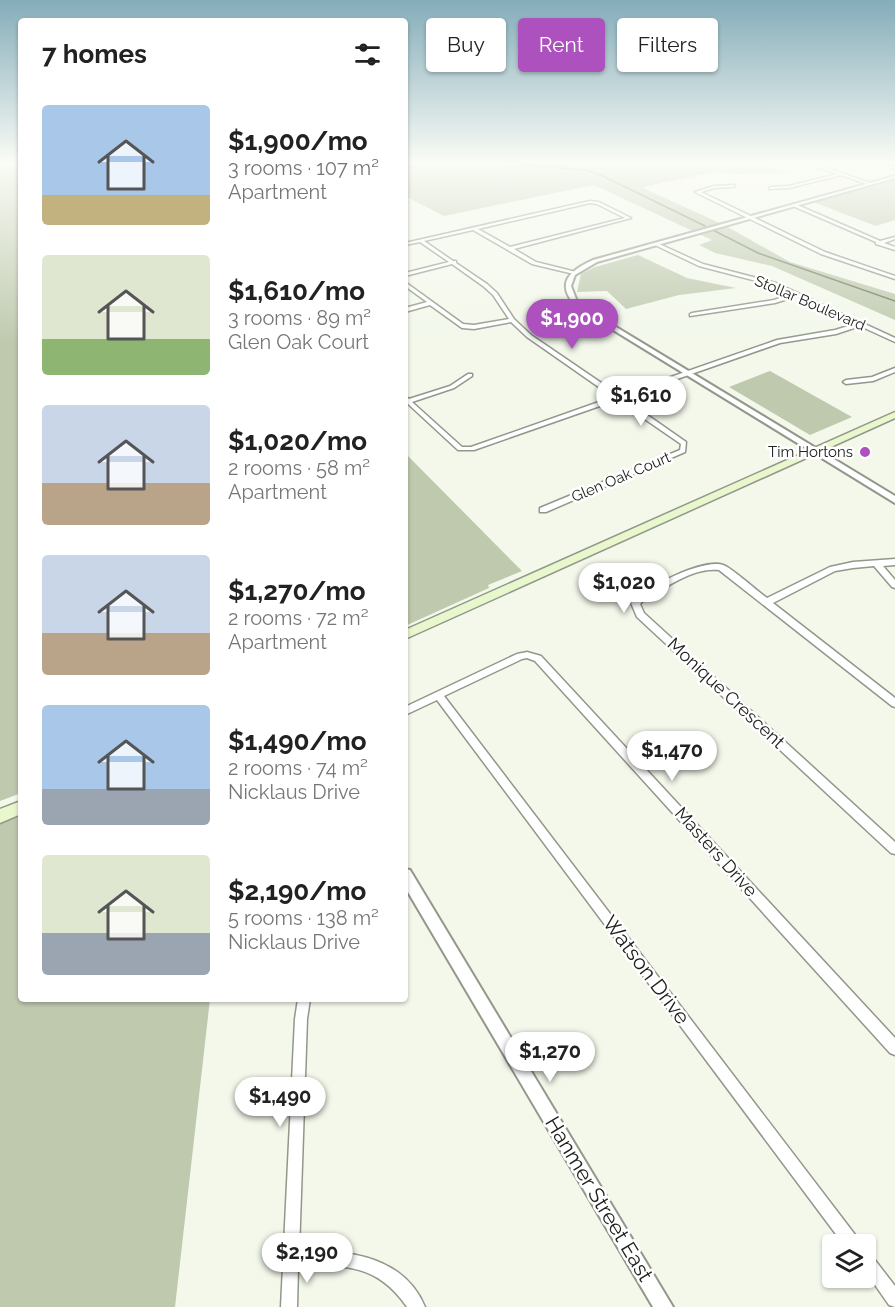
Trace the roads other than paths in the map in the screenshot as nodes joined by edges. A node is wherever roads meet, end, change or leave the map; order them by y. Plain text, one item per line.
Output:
1 (501, 223) edge
2 (610, 223) edge
3 (729, 223) edge
4 (762, 223) edge
5 (834, 223) edge
6 (475, 229) junction
7 (895, 238) edge
8 (420, 240) junction
9 (408, 243) edge
10 (878, 243) junction
11 (657, 244) junction
12 (510, 249) junction
13 (895, 249) edge
14 (454, 262) junction
15 (574, 273) junction
16 (408, 274) edge
17 (895, 278) edge
18 (408, 286) edge
19 (796, 294) junction
20 (430, 303) junction
21 (408, 309) edge
22 (692, 315) dead end
23 (512, 320) junction
24 (860, 324) junction
25 (895, 340) edge
26 (895, 370) edge
27 (686, 372) junction
28 (470, 375) dead end
29 (846, 382) dead end
30 (618, 397) junction
31 (408, 398) edge
32 (408, 401) edge
33 (895, 415) edge
34 (816, 451) junction
35 (895, 500) edge
36 (543, 510) dead end
37 (895, 562) edge
38 (876, 563) junction
39 (895, 585) edge
40 (767, 602) junction
41 (408, 634) edge
42 (438, 695) junction
43 (895, 703) edge
44 (408, 710) edge
45 (18, 808) edge
46 (0, 816) edge
47 (895, 849) edge
48 (408, 882) edge
49 (304, 1002) edge
50 (895, 1048) edge
51 (846, 1234) edge
52 (291, 1260) junction
53 (876, 1273) edge
54 (895, 1299) edge
55 (289, 1307) edge
56 (417, 1307) edge
57 (664, 1307) edge

1 - 6 street
2 - 12 street
3 - 11 street
4 - 17 street
5 - 10 street
6 - 8 street
6 - 12 street
7 - 10 street
8 - 9 street
8 - 14 street
10 - 13 street
11 - 15 street
11 - 19 street, Stollar Boulevard
12 - 15 street
14 - 16 street
14 - 23 street
15 - 27 street
18 - 20 street
19 - 22 street
19 - 24 street, Stollar Boulevard
20 - 21 street
20 - 23 street
23 - 30 street
24 - 25 street, Stollar Boulevard
24 - 27 street
26 - 29 street
27 - 30 street
27 - 34 street
28 - 31 street
30 - 32 street
30 - 36 street, Glen Oak Court
33 - 34 main road
34 - 35 street
34 - 41 main road
37 - 38 street
38 - 39 street
38 - 40 street
40 - 43 street, Monique Crescent
40 - 47 street, Monique Crescent
42 - 44 street, Masters Drive
42 - 50 street, Masters Drive
42 - 51 street, Watson Drive
45 - 46 main road
48 - 57 street, Hanmer Street East
49 - 52 street
52 - 55 street
52 - 56 street
53 - 54 street

